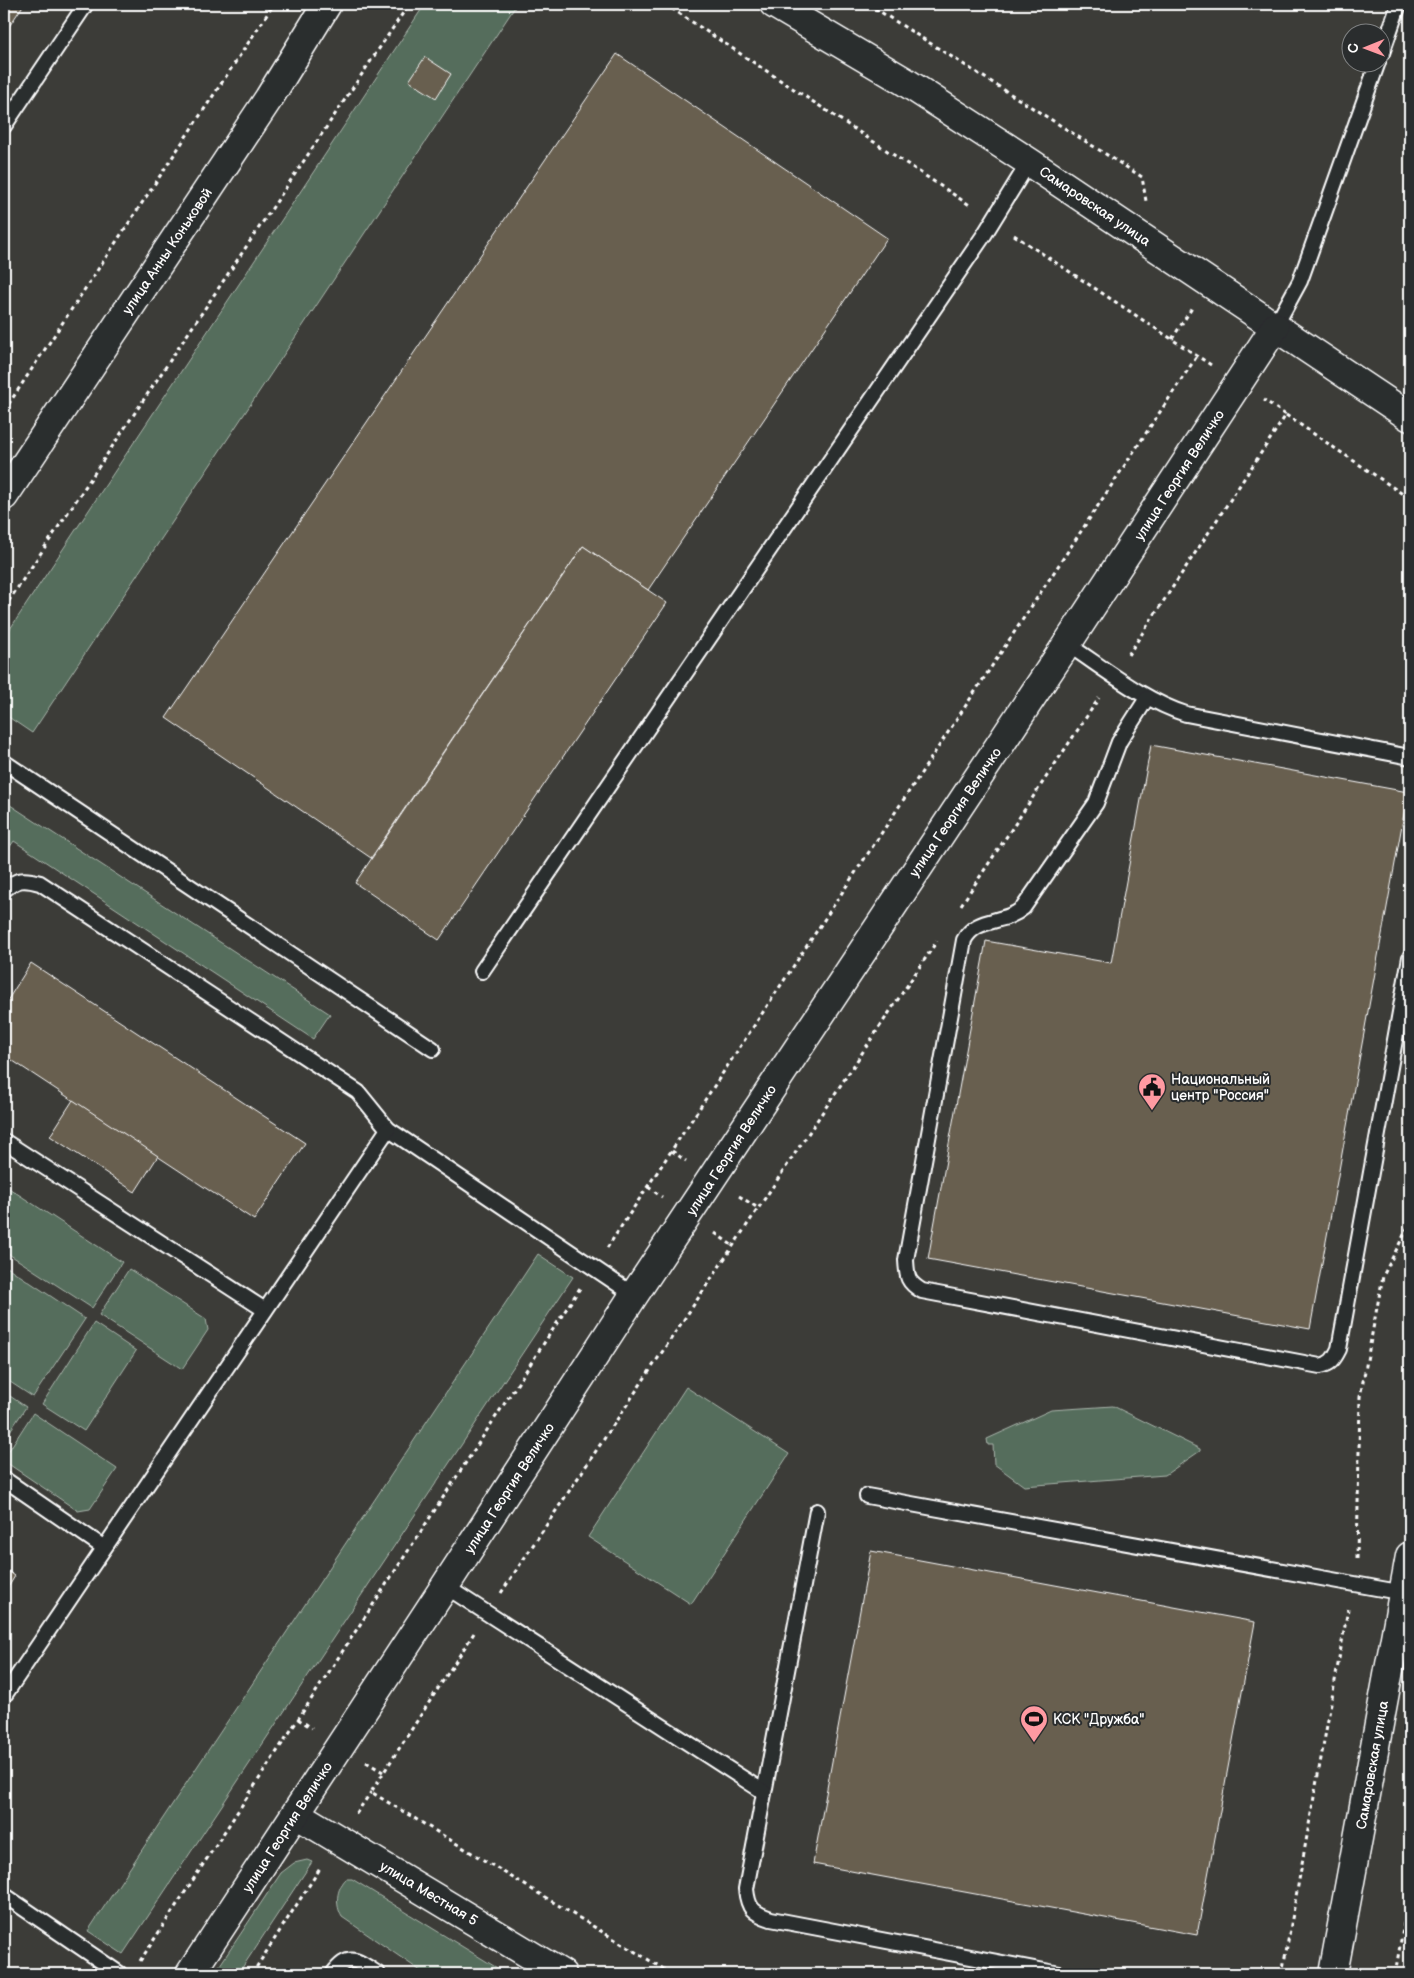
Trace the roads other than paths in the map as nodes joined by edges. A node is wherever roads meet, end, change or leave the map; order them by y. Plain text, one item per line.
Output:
1 (86, 4) edge
2 (327, 4) edge
3 (774, 4) edge
4 (1399, 4) edge
5 (1392, 24) edge
6 (1374, 72) edge
7 (4, 126) edge
8 (1029, 162) junction
9 (1275, 327) junction
10 (1410, 417) edge
11 (4, 496) edge
12 (1067, 644) junction
13 (1147, 698) junction
14 (1410, 757) edge
15 (4, 762) edge
16 (4, 890) edge
17 (1410, 957) edge
18 (482, 971) dead end
19 (434, 1049) dead end
20 (388, 1129) junction
21 (4, 1140) edge
22 (634, 1295) junction
23 (265, 1310) junction
24 (4, 1480) edge
25 (867, 1496) dead end
26 (817, 1510) dead end
27 (103, 1547) junction
28 (1410, 1556) edge
29 (445, 1586) junction
30 (1404, 1593) junction
31 (4, 1696) edge
32 (764, 1792) junction
33 (296, 1814) junction
34 (4, 1895) edge
35 (120, 1974) edge
36 (190, 1974) edge
37 (333, 1974) edge
38 (378, 1974) edge
39 (562, 1974) edge
40 (1060, 1974) edge
41 (1333, 1974) edge

1 - 7 lane
2 - 11 street, улица Анны Коньковой
3 - 8 street, Самаровская улица
4 - 5 lane
6 - 9 lane
8 - 9 street, Самаровская улица
8 - 18 lane
9 - 10 street, Самаровская улица
9 - 12 street, улица Георгия Величко
12 - 13 lane
12 - 22 street, улица Георгия Величко
13 - 14 lane
13 - 17 lane
15 - 19 lane
16 - 20 lane
20 - 22 lane
20 - 23 lane
21 - 23 lane
22 - 29 street, улица Георгия Величко
23 - 27 lane
24 - 27 lane
25 - 30 lane
26 - 32 lane
27 - 31 lane
28 - 30 street, Самаровская улица
29 - 32 lane
29 - 33 street, улица Георгия Величко
30 - 41 street, Самаровская улица
32 - 40 lane
33 - 36 street, улица Георгия Величко
33 - 39 street, улица Местная 5
34 - 35 lane
37 - 38 lane

